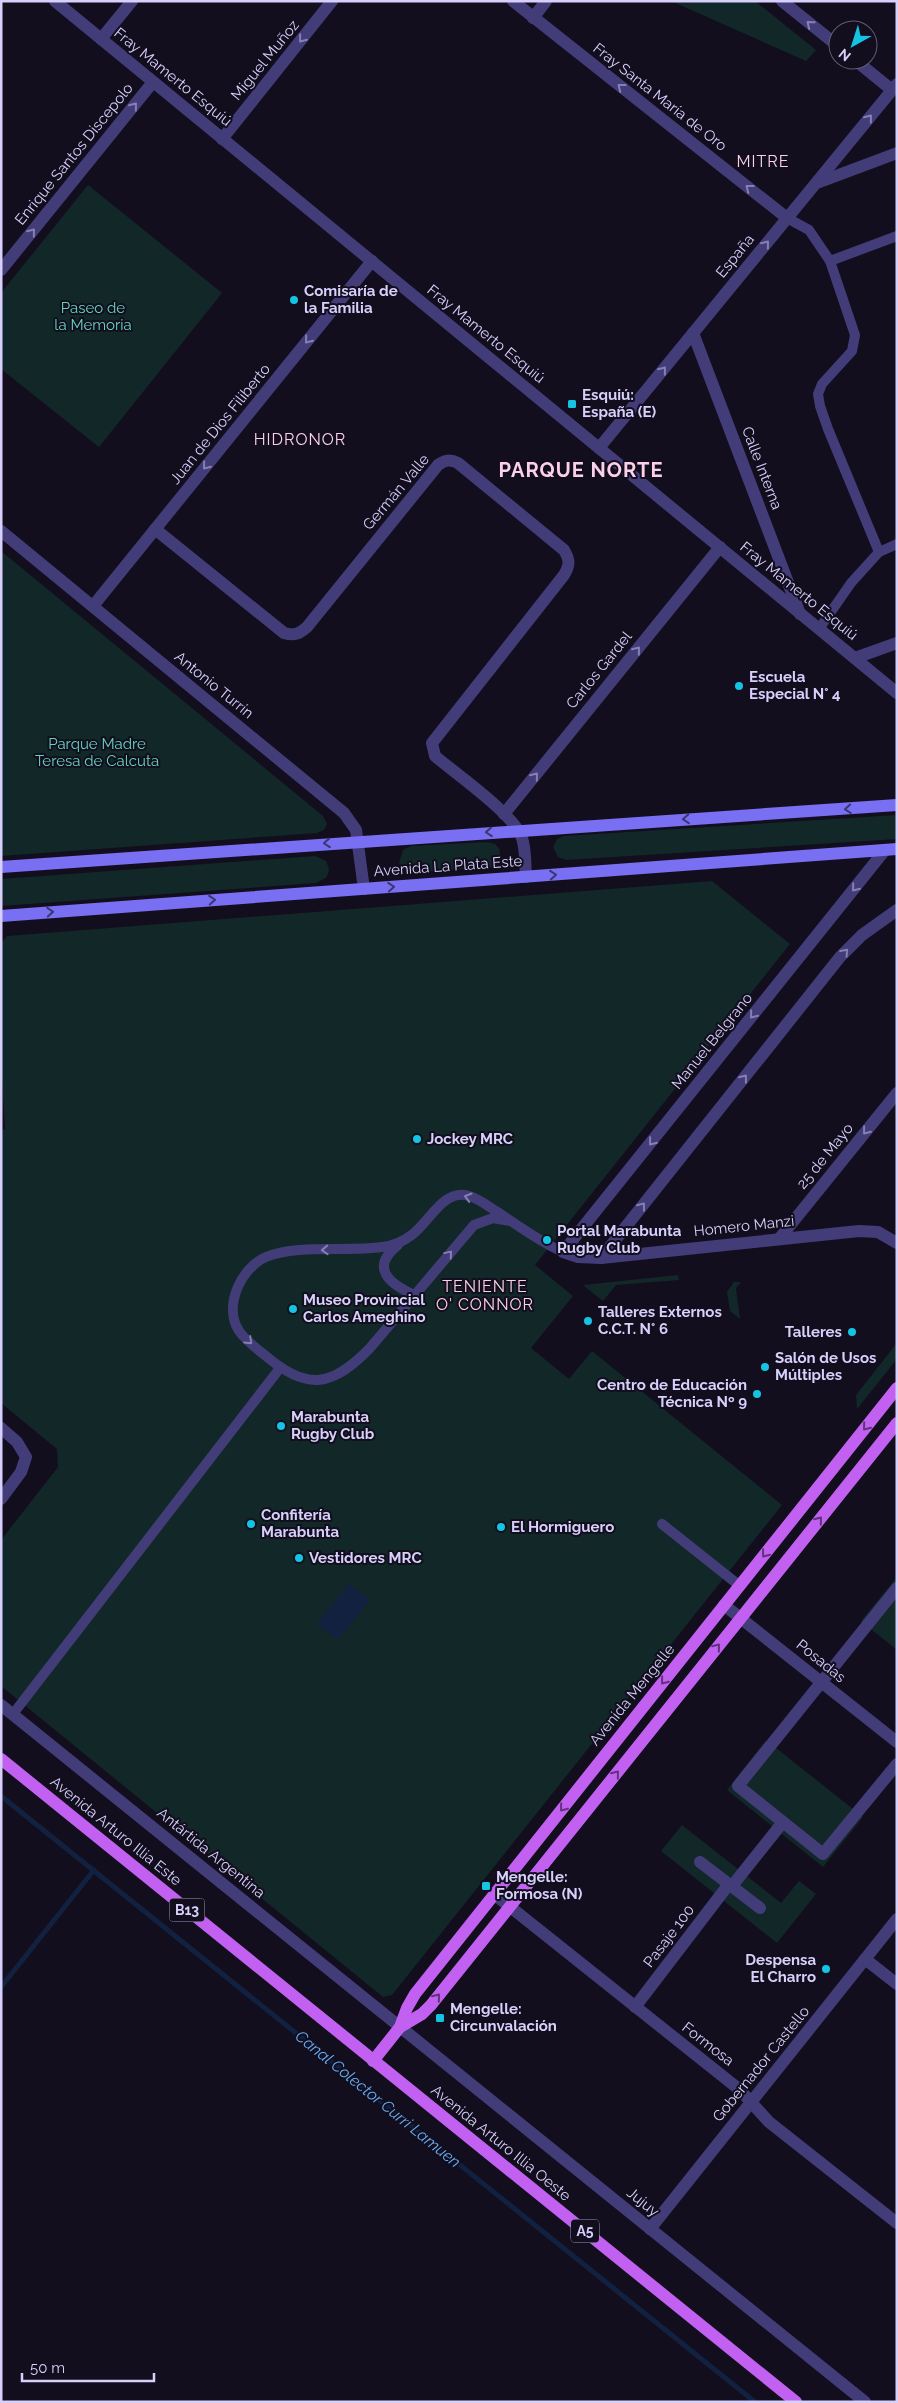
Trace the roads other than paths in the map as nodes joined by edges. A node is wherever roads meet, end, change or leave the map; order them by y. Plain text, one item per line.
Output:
1 (55, 1) edge
2 (132, 1) edge
3 (332, 1) edge
4 (513, 1) edge
5 (546, 1) edge
6 (782, 1) edge
7 (533, 18) junction
8 (828, 38) edge
9 (101, 39) junction
10 (869, 70) edge
11 (154, 82) junction
12 (894, 87) edge
13 (222, 139) junction
14 (897, 153) edge
15 (815, 184) junction
16 (787, 218) junction
17 (897, 236) edge
18 (830, 260) junction
19 (372, 261) junction
20 (1, 270) edge
21 (693, 333) junction
22 (599, 448) junction
23 (155, 529) junction
24 (1, 531) edge
25 (897, 544) edge
26 (720, 548) junction
27 (879, 552) junction
28 (93, 606) junction
29 (800, 614) junction
30 (819, 629) junction
31 (897, 643) edge
32 (855, 658) junction
33 (897, 693) edge
34 (897, 806) edge
35 (504, 814) junction
36 (519, 830) junction
37 (359, 841) junction
38 (891, 850) edge
39 (1, 867) edge
40 (526, 877) junction
41 (364, 889) junction
42 (897, 910) edge
43 (1, 916) edge
44 (897, 1093) edge
45 (510, 1221) junction
46 (778, 1239) junction
47 (404, 1240) junction
48 (897, 1243) edge
49 (563, 1252) junction
50 (601, 1258) junction
51 (414, 1295) junction
52 (280, 1368) junction
53 (897, 1388) edge
54 (897, 1423) edge
55 (1, 1428) edge
56 (1, 1498) edge
57 (662, 1524) dead end
58 (740, 1586) junction
59 (897, 1588) edge
60 (724, 1605) junction
61 (741, 1618) junction
62 (821, 1682) junction
63 (1, 1704) edge
64 (13, 1714) junction
65 (897, 1742) edge
66 (1, 1759) edge
67 (897, 1764) edge
68 (783, 1822) junction
69 (700, 1862) dead end
70 (730, 1885) junction
71 (494, 1894) junction
72 (510, 1906) junction
73 (760, 1908) dead end
74 (897, 1920) edge
75 (865, 1959) junction
76 (897, 1984) edge
77 (635, 2007) junction
78 (400, 2027) junction
79 (373, 2061) junction
80 (751, 2103) junction
81 (897, 2223) edge
82 (650, 2228) junction
83 (796, 2402) edge
84 (865, 2402) edge

1 - 9 street, Fray Mamerto Esquiú
2 - 9 street
3 -> 13 street, Miguel Muñoz
4 - 7 street, Fray Santa María de Oro
5 - 7 street
8 -> 6 street
16 -> 7 street, Fray Santa María de Oro
9 - 11 street, Fray Mamerto Esquiú
10 - 12 street
11 - 13 street, Fray Mamerto Esquiú
20 -> 11 street, Enrique Santos Discepolo
15 -> 12 street, España
13 - 19 street, Fray Mamerto Esquiú
14 - 15 street
15 - 16 street, España
16 - 18 lane
21 -> 16 street, España
17 - 18 lane
18 - 27 lane
19 - 22 street, Fray Mamerto Esquiú
19 -> 23 street, Juan de Dios Filiberto
22 -> 21 street, España
21 - 29 street, Calle Interna
22 - 26 street, Fray Mamerto Esquiú
23 - 28 street, Juan de Dios Filiberto
23 - 35 street, Germán Valle
24 - 28 street, Antonio Turrín
25 - 27 lane
26 - 29 street, Fray Mamerto Esquiú
35 -> 26 street, Carlos Gardel
27 - 30 lane
28 - 37 street, Antonio Turrín
29 - 30 street, Fray Mamerto Esquiú
30 - 32 street, Fray Mamerto Esquiú
31 - 32 street
32 - 33 street, Fray Mamerto Esquiú
34 -> 36 main road, Avenida La Plata Este
35 - 36 street, Germán Valle
36 -> 37 main road, Avenida La Plata Este
36 - 40 street, Germán Valle
37 -> 39 main road, Avenida La Plata Este
37 - 41 street, Antonio Turrín
40 -> 38 main road, Avenida La Plata Este
38 -> 49 street, Manuel Belgrano
41 -> 40 main road, Avenida La Plata Este
43 -> 41 main road, Avenida La Plata Este
50 -> 42 street
44 -> 46 street, 25 de Mayo
45 -> 47 lane
45 - 49 lane
51 -> 45 lane
46 - 48 street, Homero Manzi
46 - 50 street, Homero Manzi
47 - 51 lane
47 -> 52 lane
49 - 50 street, Homero Manzi
51 - 52 lane
52 - 64 lane
53 -> 58 main road, Avenida Mengelle
61 -> 54 main road, Avenida Mengelle
55 - 56 street
57 - 58 lane
58 - 60 main road, Avenida Mengelle
59 - 62 street
60 - 61 street, Posadas
60 -> 71 main road, Avenida Mengelle
61 - 62 street, Posadas
72 -> 61 main road, Avenida Mengelle
62 - 65 street, Posadas
62 - 68 street
63 - 64 street, Antártida Argentina
64 - 78 street, Antártida Argentina
66 - 79 main road, Avenida Arturo Illia Este / B13
67 - 68 street
68 - 70 street, Pasaje 100
69 - 70 street
70 - 73 street
70 - 77 street, Pasaje 100
71 - 72 street, Formosa
71 - 78 main road, Avenida Mengelle
72 - 77 street, Formosa
78 -> 72 main road, Avenida Mengelle
74 - 75 street, Gobernador Castello
75 - 76 street
75 - 80 street, Gobernador Castello
77 - 80 street, Formosa
78 - 79 main road, Avenida Mengelle
78 - 82 street, Jujuy
79 - 83 main road, Avenida Arturo Illia Oeste / A5
80 - 81 street, Formosa
80 - 82 street, Gobernador Castello
82 - 84 street, Jujuy

